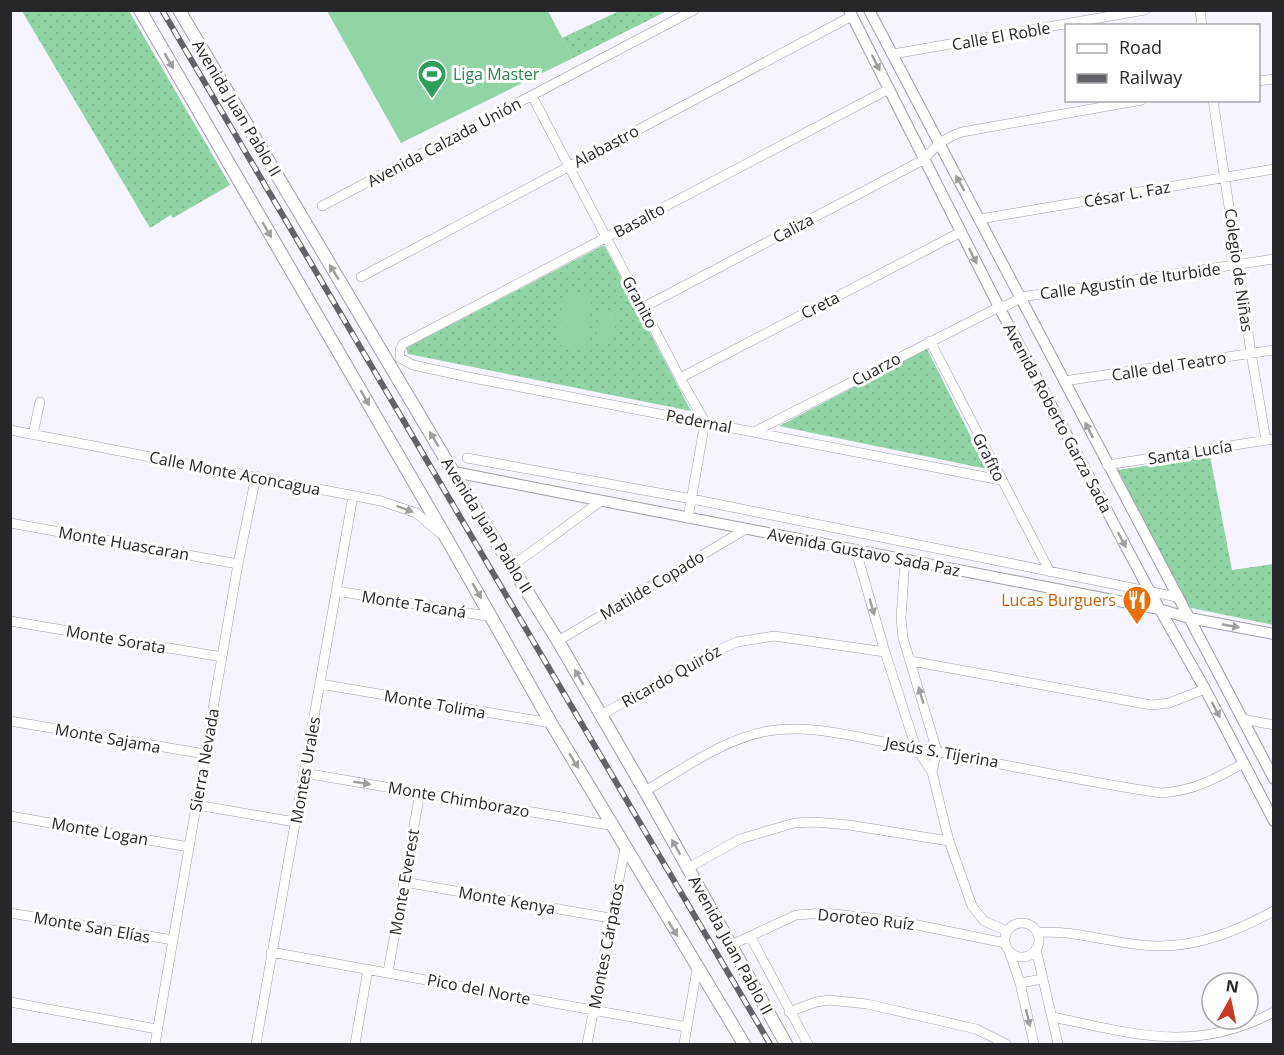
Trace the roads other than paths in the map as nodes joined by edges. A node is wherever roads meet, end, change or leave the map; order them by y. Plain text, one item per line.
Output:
1 (140, 10) edge
2 (178, 10) edge
3 (694, 10) edge
4 (869, 10) edge
5 (1145, 10) edge
6 (851, 13) edge
7 (893, 54) junction
8 (889, 89) junction
9 (531, 96) junction
10 (1131, 102) edge
11 (1213, 102) edge
12 (938, 143) junction
13 (923, 160) junction
14 (568, 166) junction
15 (1274, 169) edge
16 (1226, 176) junction
17 (322, 206) dead end
18 (980, 219) junction
19 (961, 232) junction
20 (606, 237) junction
21 (1274, 259) edge
22 (1239, 265) junction
23 (362, 277) dead end
24 (1021, 297) junction
25 (999, 307) junction
26 (644, 308) junction
27 (930, 341) junction
28 (1274, 350) edge
29 (1251, 353) junction
30 (399, 358) joint
31 (680, 378) junction
32 (1064, 381) junction
33 (40, 402) dead end
34 (705, 422) junction
35 (10, 429) edge
36 (754, 432) junction
37 (33, 434) junction
38 (1270, 440) edge
39 (467, 458) dead end
40 (1107, 465) junction
41 (454, 472) junction
42 (256, 476) junction
43 (1001, 480) junction
44 (353, 496) junction
45 (692, 499) junction
46 (601, 501) junction
47 (688, 518) junction
48 (10, 523) edge
49 (746, 529) junction
50 (448, 541) junction
51 (856, 551) junction
52 (905, 560) junction
53 (238, 564) junction
54 (512, 566) junction
55 (1050, 572) junction
56 (336, 591) junction
57 (1150, 592) junction
58 (1177, 597) junction
59 (1159, 609) junction
60 (492, 617) junction
61 (1189, 618) junction
62 (10, 621) edge
63 (1274, 634) edge
64 (558, 641) junction
65 (885, 652) junction
66 (222, 657) junction
67 (911, 661) junction
68 (320, 684) junction
69 (1205, 689) junction
70 (601, 715) junction
71 (1243, 719) junction
72 (10, 721) edge
73 (551, 723) junction
74 (1274, 725) edge
75 (916, 748) junction
76 (937, 751) junction
77 (205, 754) junction
78 (1244, 764) junction
79 (932, 772) junction
80 (304, 773) junction
81 (1274, 779) edge
82 (645, 791) junction
83 (420, 792) junction
84 (197, 805) junction
85 (10, 816) edge
86 (1274, 821) edge
87 (295, 822) junction
88 (614, 826) junction
89 (949, 842) junction
90 (189, 847) junction
91 (625, 848) junction
92 (688, 868) junction
93 (404, 882) junction
94 (1274, 911) edge
95 (10, 913) edge
96 (610, 918) junction
97 (1007, 931) junction
98 (1037, 932) junction
99 (750, 936) junction
100 (173, 940) junction
101 (731, 945) junction
102 (1007, 947) junction
103 (1036, 949) junction
104 (271, 952) junction
105 (368, 969) junction
106 (697, 969) junction
107 (388, 972) junction
108 (1043, 979) junction
109 (1020, 983) junction
110 (10, 1002) edge
111 (594, 1010) junction
112 (789, 1012) junction
113 (1274, 1012) edge
114 (1053, 1017) junction
115 (687, 1027) junction
116 (157, 1029) junction
117 (154, 1044) edge
118 (256, 1044) edge
119 (355, 1044) edge
120 (587, 1044) edge
121 (684, 1044) edge
122 (744, 1044) edge
123 (786, 1044) edge
124 (808, 1044) edge
125 (1006, 1044) edge
126 (1034, 1044) edge
127 (1058, 1044) edge

1 -> 50 main road, Avenida Juan Pablo II
41 -> 2 main road, Avenida Juan Pablo II
3 - 9 street, Avenida Calzada Unión
4 - 7 street, Avenida Roberto Garza Sada
5 - 7 street, Calle El Roble
6 -> 8 street, Avenida Roberto Garza Sada
6 - 14 street, Alabastro
7 - 12 street, Avenida Roberto Garza Sada
8 - 13 street, Avenida Roberto Garza Sada
8 - 20 street, Basalto
9 - 14 street, Granito
9 - 17 street, Avenida Calzada Unión
10 - 12 street
11 - 16 street, Colegio de Niñas
12 - 13 street, Caliza
18 -> 12 street, Avenida Roberto Garza Sada
13 - 19 street, Avenida Roberto Garza Sada
13 - 26 street, Caliza
14 - 20 street, Granito
14 - 23 street, Alabastro
15 - 16 street, César L. Faz
16 - 18 street, César L. Faz
16 - 22 street, Colegio de Niñas
18 - 24 street, Avenida Roberto Garza Sada
19 -> 25 street, Avenida Roberto Garza Sada
19 - 31 street, Creta
20 - 26 street, Granito
20 - 30 street, Basalto
21 - 22 street, Calle Agustín de Iturbide
22 - 24 street, Calle Agustín de Iturbide
22 - 29 street, Colegio de Niñas
24 - 25 street, Calle Agustín de Iturbide
24 - 32 street, Avenida Roberto Garza Sada
25 - 27 street, Cuarzo
25 -> 57 street, Avenida Roberto Garza Sada
26 - 31 street, Granito
27 - 36 street, Cuarzo
27 - 43 street, Grafito
28 - 29 street, Calle del Teatro
29 - 32 street, Calle del Teatro
29 - 38 street, Colegio de Niñas
30 - 34 street, Pedernal
31 - 34 street, Granito
40 -> 32 street, Avenida Roberto Garza Sada
33 - 37 street
34 - 36 street, Pedernal
34 - 45 street
35 - 37 street, Calle Monte Aconcagua
36 - 43 street, Pedernal
37 - 42 street, Calle Monte Aconcagua
38 - 40 street, Santa Lucía
39 - 45 street, Avenida Gustavo Sada Paz
40 - 58 street, Avenida Roberto Garza Sada
41 - 46 street, Avenida Gustavo Sada Paz
41 - 54 main road, Avenida Juan Pablo II
42 - 44 street, Calle Monte Aconcagua
42 - 53 street, Sierra Nevada
43 - 55 street, Grafito
44 -> 50 street, Calle Monte Aconcagua
44 - 56 street, Montes Urales
45 - 47 street
45 - 55 street, Avenida Gustavo Sada Paz
46 - 47 street, Avenida Gustavo Sada Paz
46 - 54 street
47 - 49 street, Avenida Gustavo Sada Paz
48 - 53 street, Monte Huascaran
49 - 51 street, Avenida Gustavo Sada Paz
49 - 64 street, Matilde Copado
50 -> 60 main road, Avenida Juan Pablo II
51 - 52 street, Avenida Gustavo Sada Paz
51 -> 65 street
52 - 59 street, Avenida Gustavo Sada Paz
52 - 67 street
53 - 66 street, Sierra Nevada
54 - 64 main road, Avenida Juan Pablo II
55 - 57 street, Avenida Gustavo Sada Paz
56 - 60 street, Monte Tacaná
56 - 68 street, Montes Urales
57 - 58 street, Avenida Gustavo Sada Paz
57 - 59 street, Avenida Roberto Garza Sada
58 - 61 street, Avenida Roberto Garza Sada
59 - 61 street, Avenida Gustavo Sada Paz
59 - 69 street, Avenida Roberto Garza Sada
60 - 73 main road, Avenida Juan Pablo II
61 -> 63 street, Avenida Gustavo Sada Paz
61 - 71 street, Avenida Roberto Garza Sada
62 - 66 street, Monte Sorata
70 -> 64 main road, Avenida Juan Pablo II
65 - 70 street, Ricardo Quiróz
65 - 75 street
66 - 77 street, Sierra Nevada
67 - 69 street
76 -> 67 street
68 - 73 street, Monte Tolima
68 - 80 street, Montes Urales
69 -> 78 street, Avenida Roberto Garza Sada
70 - 82 main road, Avenida Juan Pablo II
71 - 74 street
71 - 81 street, Avenida Roberto Garza Sada
72 - 77 street, Monte Sajama
73 -> 88 main road, Avenida Juan Pablo II
75 - 76 street, Jesús S. Tijerina
75 - 79 street
75 - 82 street, Jesús S. Tijerina
76 - 78 street, Jesús S. Tijerina
76 - 79 street
77 - 84 street, Sierra Nevada
78 - 86 street, Avenida Roberto Garza Sada
79 - 89 street
80 -> 83 street, Monte Chimborazo
80 - 87 street, Montes Urales
92 -> 82 main road, Avenida Juan Pablo II
83 - 88 street, Monte Chimborazo
83 - 93 street, Monte Everest
84 - 87 street
84 - 90 street, Sierra Nevada
85 - 90 street, Monte Logan
87 - 104 street, Montes Urales
88 - 91 main road, Avenida Juan Pablo II
89 - 92 street
89 - 97 street
90 - 100 street, Sierra Nevada
91 - 96 street, Montes Cárpatos
91 -> 106 main road, Avenida Juan Pablo II
92 - 101 main road, Avenida Juan Pablo II
93 - 96 street, Monte Kenya
93 - 107 street, Monte Everest
94 - 98 street
95 - 100 street, Monte San Elías
96 - 111 street, Montes Cárpatos
97 - 98 street
97 - 102 street
98 - 103 street
99 - 101 street, Doroteo Ruíz
99 - 102 street, Doroteo Ruíz
99 - 112 street
100 - 116 street, Sierra Nevada
101 - 123 main road, Avenida Juan Pablo II
102 - 103 street
102 - 109 street
103 - 108 street
104 - 105 street, Pico del Norte
104 - 118 street, Montes Urales
105 - 107 street, Pico del Norte
105 - 119 street
106 - 115 street
106 - 122 main road, Avenida Juan Pablo II
107 - 111 street, Pico del Norte
108 - 109 street
108 - 114 street
109 -> 126 street
110 - 116 street
111 - 115 street, Pico del Norte
111 - 120 street, Montes Cárpatos
112 - 124 street
112 - 125 street
113 - 114 street
114 - 127 street
115 - 121 street
116 - 117 street, Sierra Nevada

